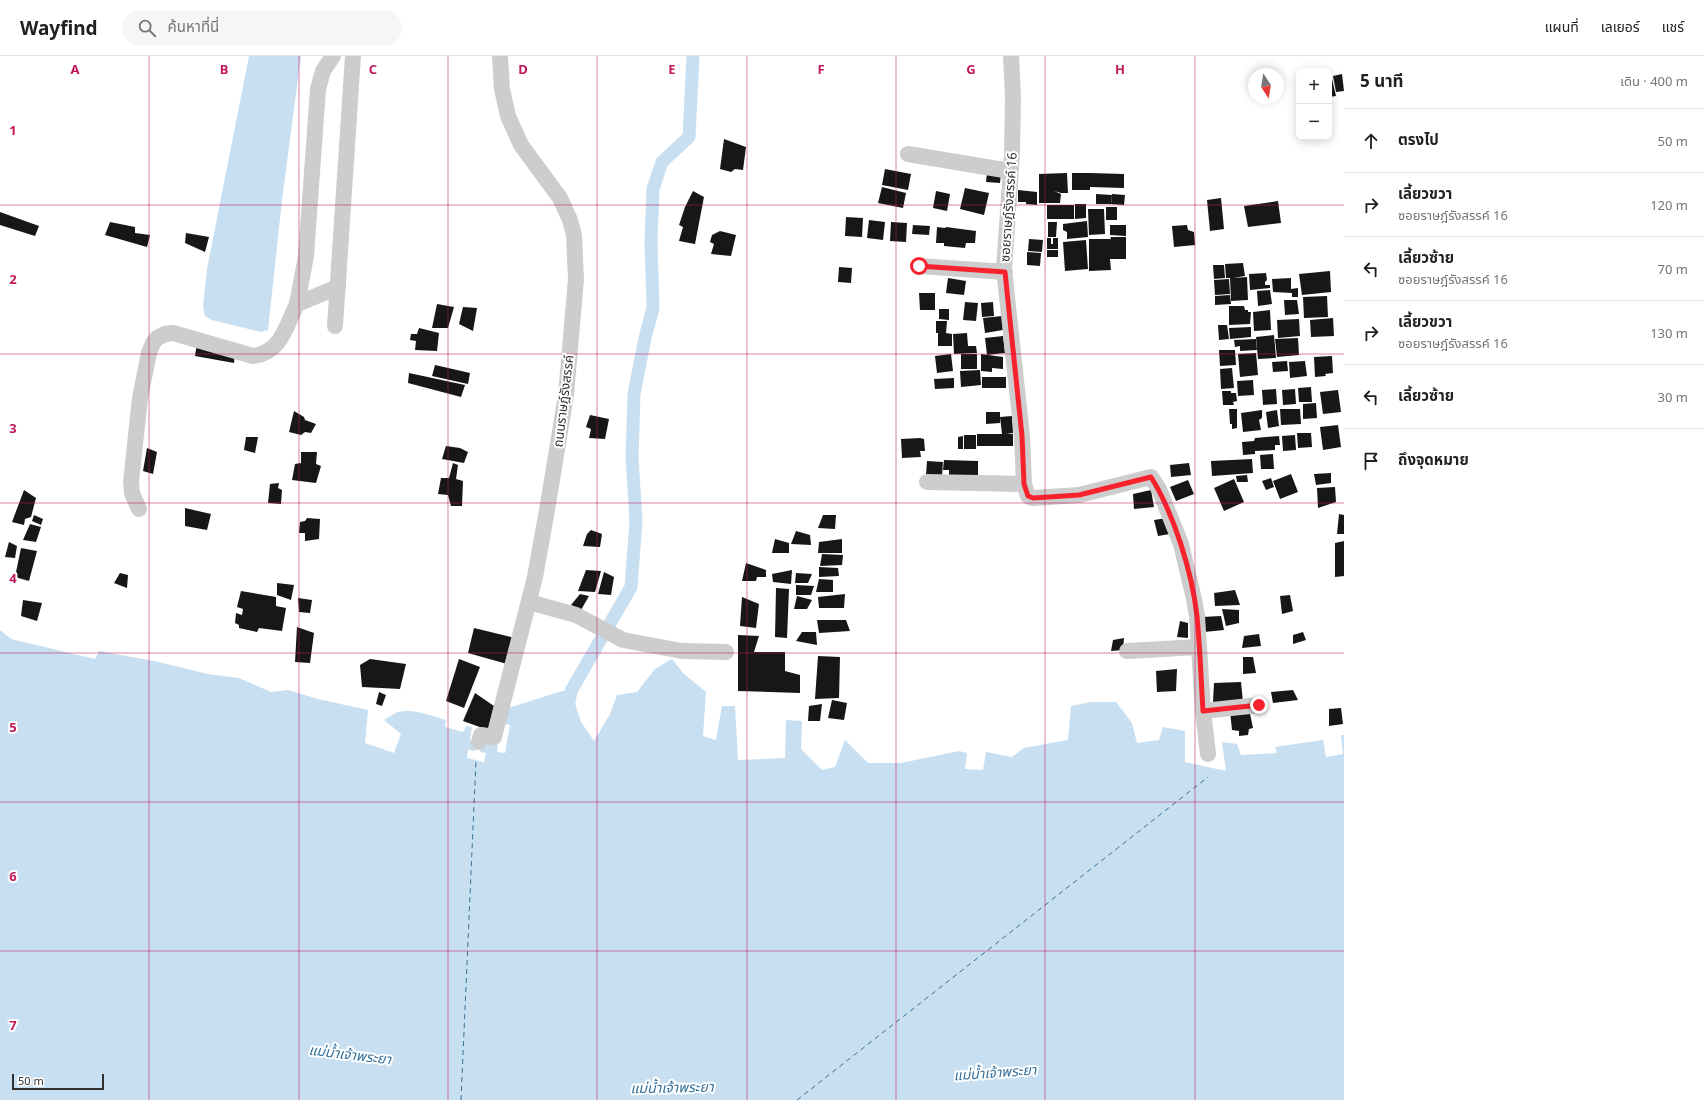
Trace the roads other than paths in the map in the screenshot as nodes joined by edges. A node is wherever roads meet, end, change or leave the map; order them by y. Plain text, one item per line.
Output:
1 (333, 56) edge
2 (353, 56) edge
3 (500, 56) edge
4 (1011, 56) edge
5 (908, 154) dead end
6 (1010, 171) junction
7 (919, 266) dead end
8 (1005, 272) junction
9 (338, 287) junction
10 (297, 304) junction
11 (335, 326) dead end
12 (926, 482) dead end
13 (1024, 484) junction
14 (139, 509) dead end
15 (529, 602) junction
16 (1199, 647) junction
17 (1127, 651) dead end
18 (726, 652) dead end
19 (1259, 705) dead end
20 (1203, 711) junction
21 (480, 742) dead end
22 (1208, 754) dead end

1 - 10 street
2 - 9 street
3 - 15 street, ถนนราษฎ์รังสรรค์
4 - 6 street, ซอยราษฎ์รังสรรค์ 16
5 - 6 street
6 - 8 street, ซอยราษฎ์รังสรรค์ 16
7 - 8 street
8 - 13 street, ซอยราษฎ์รังสรรค์ 16
9 - 10 street
9 - 11 street
10 - 14 street
12 - 13 street
13 - 16 street
15 - 18 street
15 - 21 street, ถนนราษฎ์รังสรรค์
16 - 17 street
16 - 20 street
19 - 20 street
20 - 22 street

